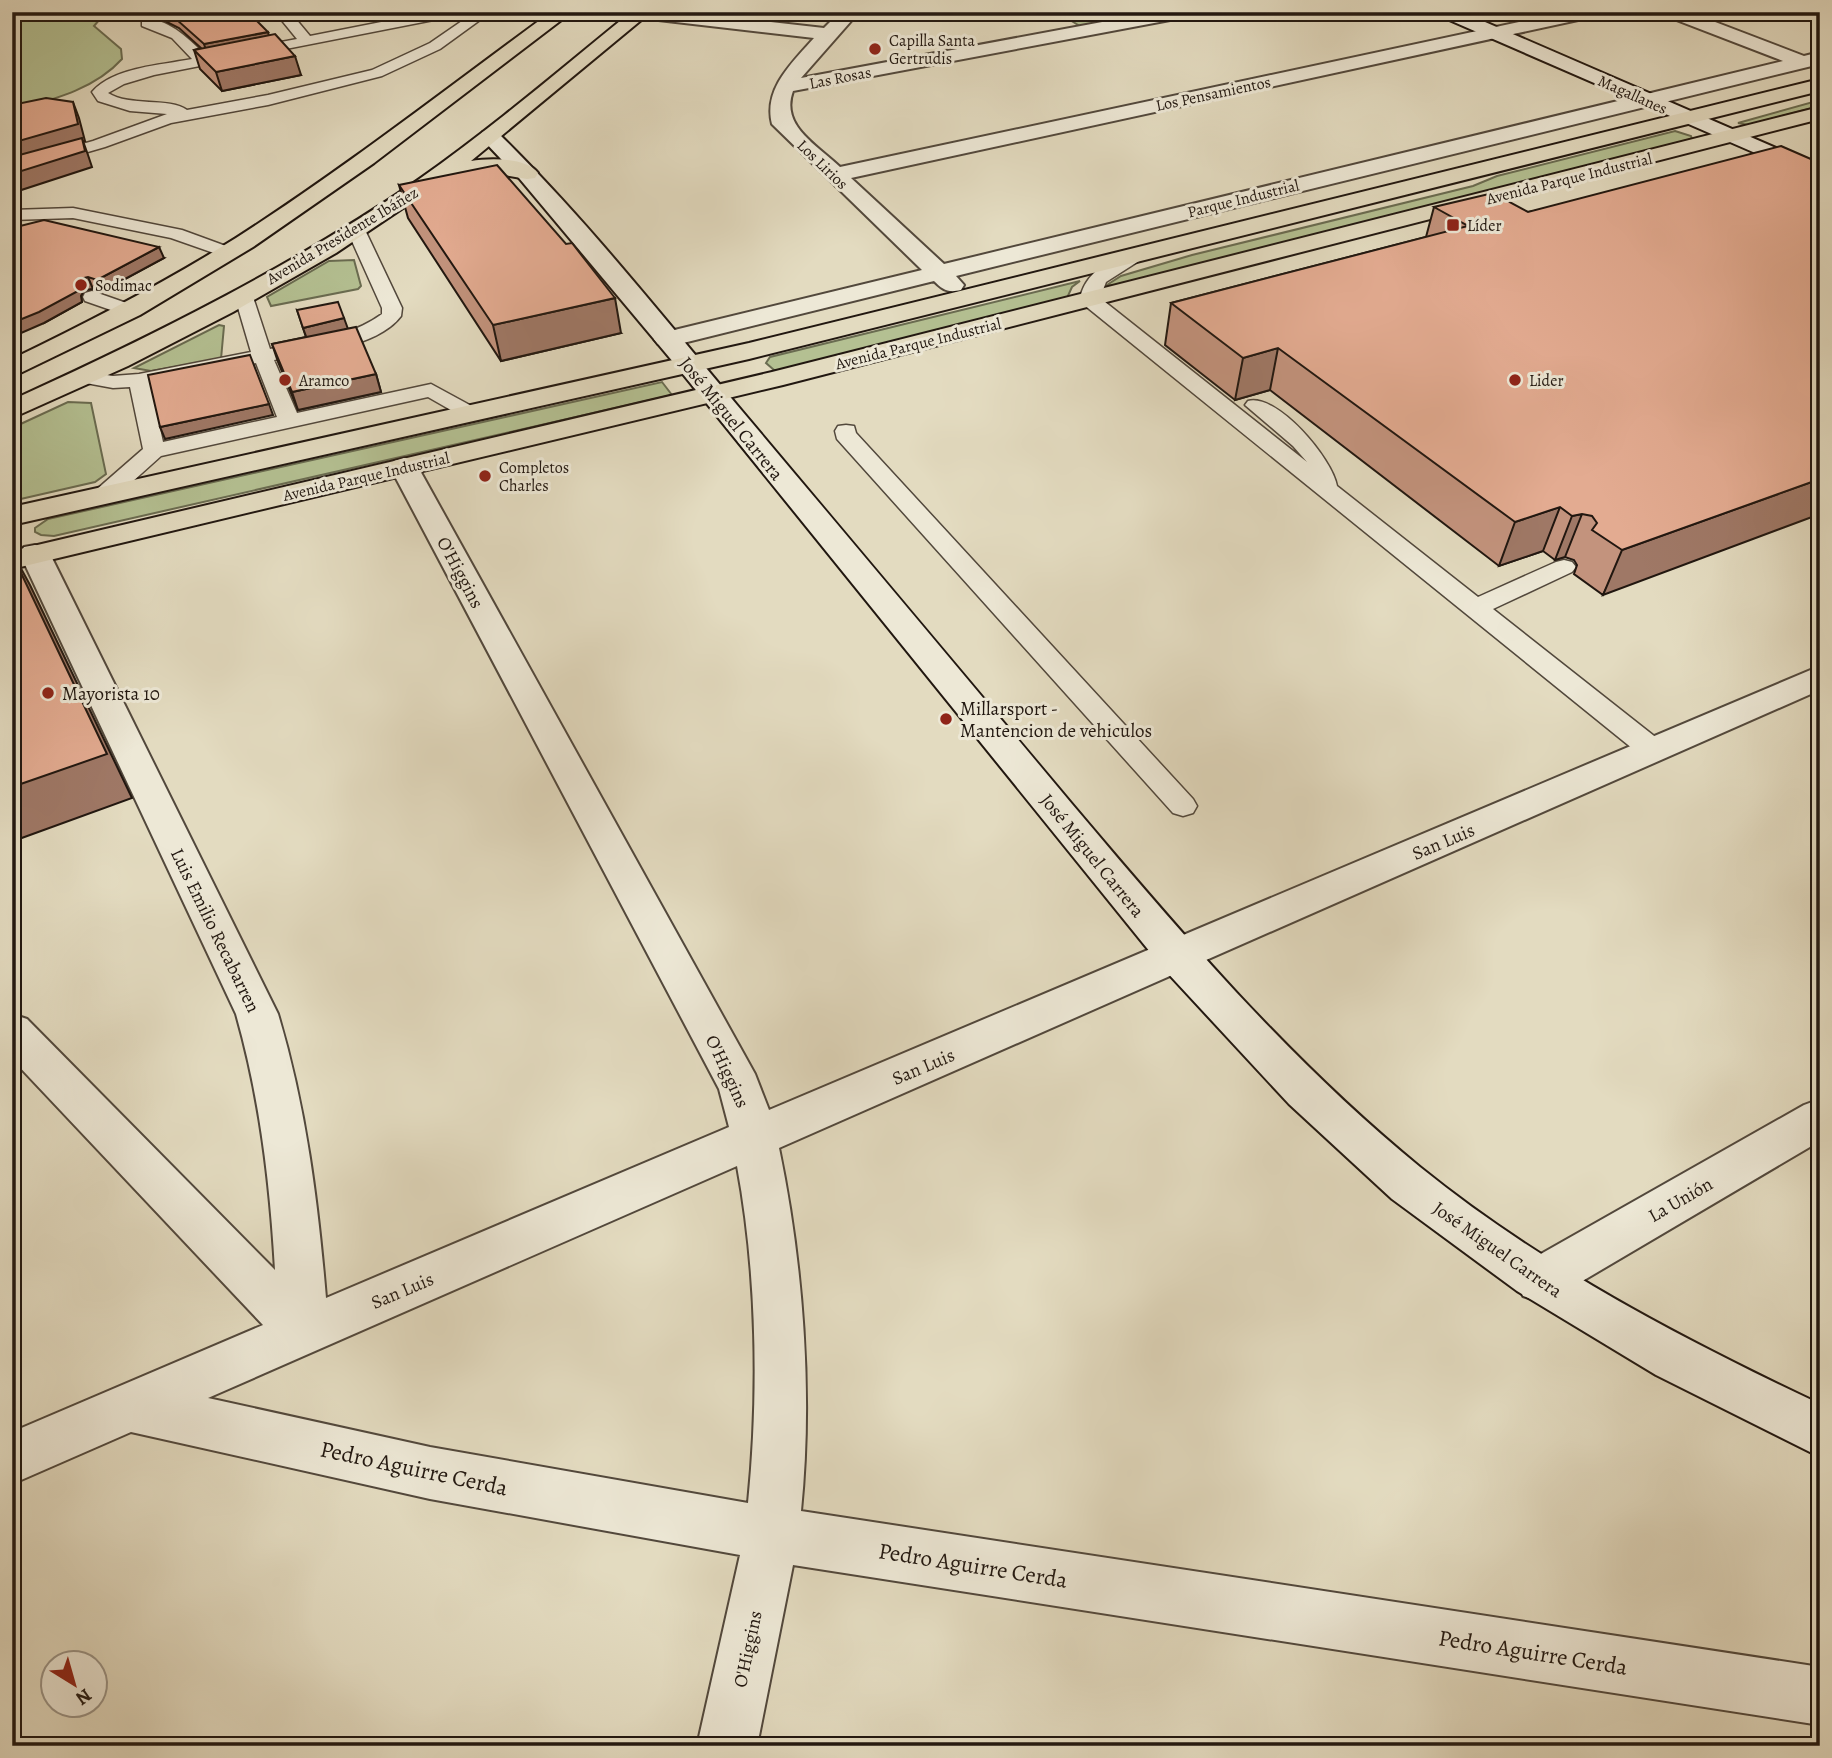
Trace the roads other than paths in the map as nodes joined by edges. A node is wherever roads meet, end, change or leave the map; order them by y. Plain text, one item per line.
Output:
1 (282, 12) edge
2 (454, 12) edge
3 (484, 12) edge
4 (563, 12) edge
5 (850, 12) edge
6 (1186, 12) edge
7 (1446, 12) edge
8 (1592, 12) edge
9 (1672, 12) edge
10 (642, 13) edge
11 (317, 20) dead end
12 (147, 23) dead end
13 (295, 24) junction
14 (1493, 33) junction
15 (828, 34) junction
16 (306, 43) junction
17 (1811, 60) edge
18 (202, 62) junction
19 (159, 82) junction
20 (461, 86) junction
21 (1820, 86) edge
22 (784, 87) junction
23 (1647, 100) junction
24 (201, 111) junction
25 (1820, 113) edge
26 (1689, 118) junction
27 (478, 121) junction
28 (1730, 137) junction
29 (12, 169) edge
30 (527, 173) junction
31 (834, 175) junction
32 (1820, 175) edge
33 (435, 178) junction
34 (12, 215) edge
35 (356, 230) junction
36 (228, 253) junction
37 (1136, 256) junction
38 (938, 272) junction
39 (243, 294) junction
40 (92, 297) dead end
41 (966, 298) junction
42 (1090, 300) junction
43 (128, 310) junction
44 (667, 339) junction
45 (263, 356) junction
46 (688, 365) junction
47 (12, 369) edge
48 (82, 377) junction
49 (139, 380) junction
50 (713, 394) junction
51 (1255, 405) dead end
52 (12, 410) edge
53 (470, 413) junction
54 (290, 423) junction
55 (846, 431) dead end
56 (363, 438) junction
57 (154, 451) junction
58 (404, 467) junction
59 (1327, 491) junction
60 (104, 495) junction
61 (20, 535) edge
62 (1564, 567) dead end
63 (1474, 608) junction
64 (1820, 677) edge
65 (1653, 750) junction
66 (1183, 806) dead end
67 (1177, 957) junction
68 (12, 1031) edge
69 (1820, 1118) edge
70 (755, 1138) junction
71 (1540, 1280) junction
72 (304, 1333) junction
73 (131, 1406) junction
74 (1820, 1431) edge
75 (16, 1459) edge
76 (771, 1534) junction
77 (1820, 1696) edge
78 (727, 1746) edge

1 - 13 lane
2 - 16 lane
3 - 24 lane
4 - 20 main road
5 - 15 street
6 - 22 street, Las Rosas
7 - 14 street, Magallanes
8 - 14 street, Los Pensamientos
9 - 17 street
10 - 15 street
10 - 27 main road, Avenida Presidente Ibáñez
11 - 13 lane
12 - 18 lane
13 - 16 lane
14 - 23 street, Magallanes
14 - 31 street, Los Pensamientos
15 - 22 street
16 - 18 lane
17 - 23 street, Parque Industrial
18 - 19 lane
19 - 24 lane
19 - 24 lane
20 - 27 main road
20 - 36 main road
21 - 26 main road, Avenida Parque Industrial
22 - 31 street, Los Lirios
23 - 26 street, Magallanes
23 - 38 street, Parque Industrial
24 - 29 lane
25 - 28 main road, Avenida Parque Industrial
26 - 28 street, Magallanes
26 - 37 main road, Avenida Parque Industrial
27 - 30 street, José Miguel Carrera
27 - 33 main road, Avenida Presidente Ibáñez
28 - 32 street, Magallanes
28 - 42 main road, Avenida Parque Industrial
30 - 33 main road
30 - 44 street, José Miguel Carrera
31 - 38 street, Los Lirios
33 - 35 main road, Avenida Presidente Ibáñez
34 - 36 lane
35 - 39 main road, Avenida Presidente Ibáñez
35 - 45 lane
36 - 43 main road
37 - 41 main road, Avenida Parque Industrial
37 - 42 lane
38 - 41 street, Los Lirios
38 - 44 street, Parque Industrial
39 - 45 lane
39 - 48 main road, Avenida Presidente Ibáñez
40 - 43 lane
41 - 46 main road, Avenida Parque Industrial
42 - 50 main road, Avenida Parque Industrial
42 - 59 lane
43 - 47 main road
44 - 46 street, José Miguel Carrera
45 - 49 lane
45 - 54 lane
46 - 50 street, José Miguel Carrera
46 - 53 main road, Avenida Parque Industrial
48 - 49 lane
48 - 52 main road, Avenida Presidente Ibáñez
49 - 57 lane
50 - 58 main road, Avenida Parque Industrial
50 - 67 street, José Miguel Carrera
51 - 59 lane
53 - 54 lane
53 - 56 main road, Avenida Parque Industrial
54 - 56 lane
54 - 57 lane
55 - 66 lane
56 - 60 main road, Avenida Parque Industrial
57 - 60 lane
58 - 61 main road, Avenida Parque Industrial
58 - 70 street, O'Higgins
59 - 63 lane
60 - 61 main road, Avenida Parque Industrial
61 - 72 street, Luis Emilio Recabarren
62 - 63 lane
63 - 65 lane
64 - 65 street, San Luis
65 - 67 street, San Luis
67 - 70 street, San Luis
67 - 71 street, José Miguel Carrera
68 - 72 street
69 - 71 street, La Unión
70 - 72 street, San Luis
70 - 76 street, O'Higgins
71 - 74 street, José Miguel Carrera
72 - 73 street, San Luis
73 - 75 street, San Luis
73 - 76 street, Pedro Aguirre Cerda
76 - 77 street, Pedro Aguirre Cerda
76 - 78 street, O'Higgins

